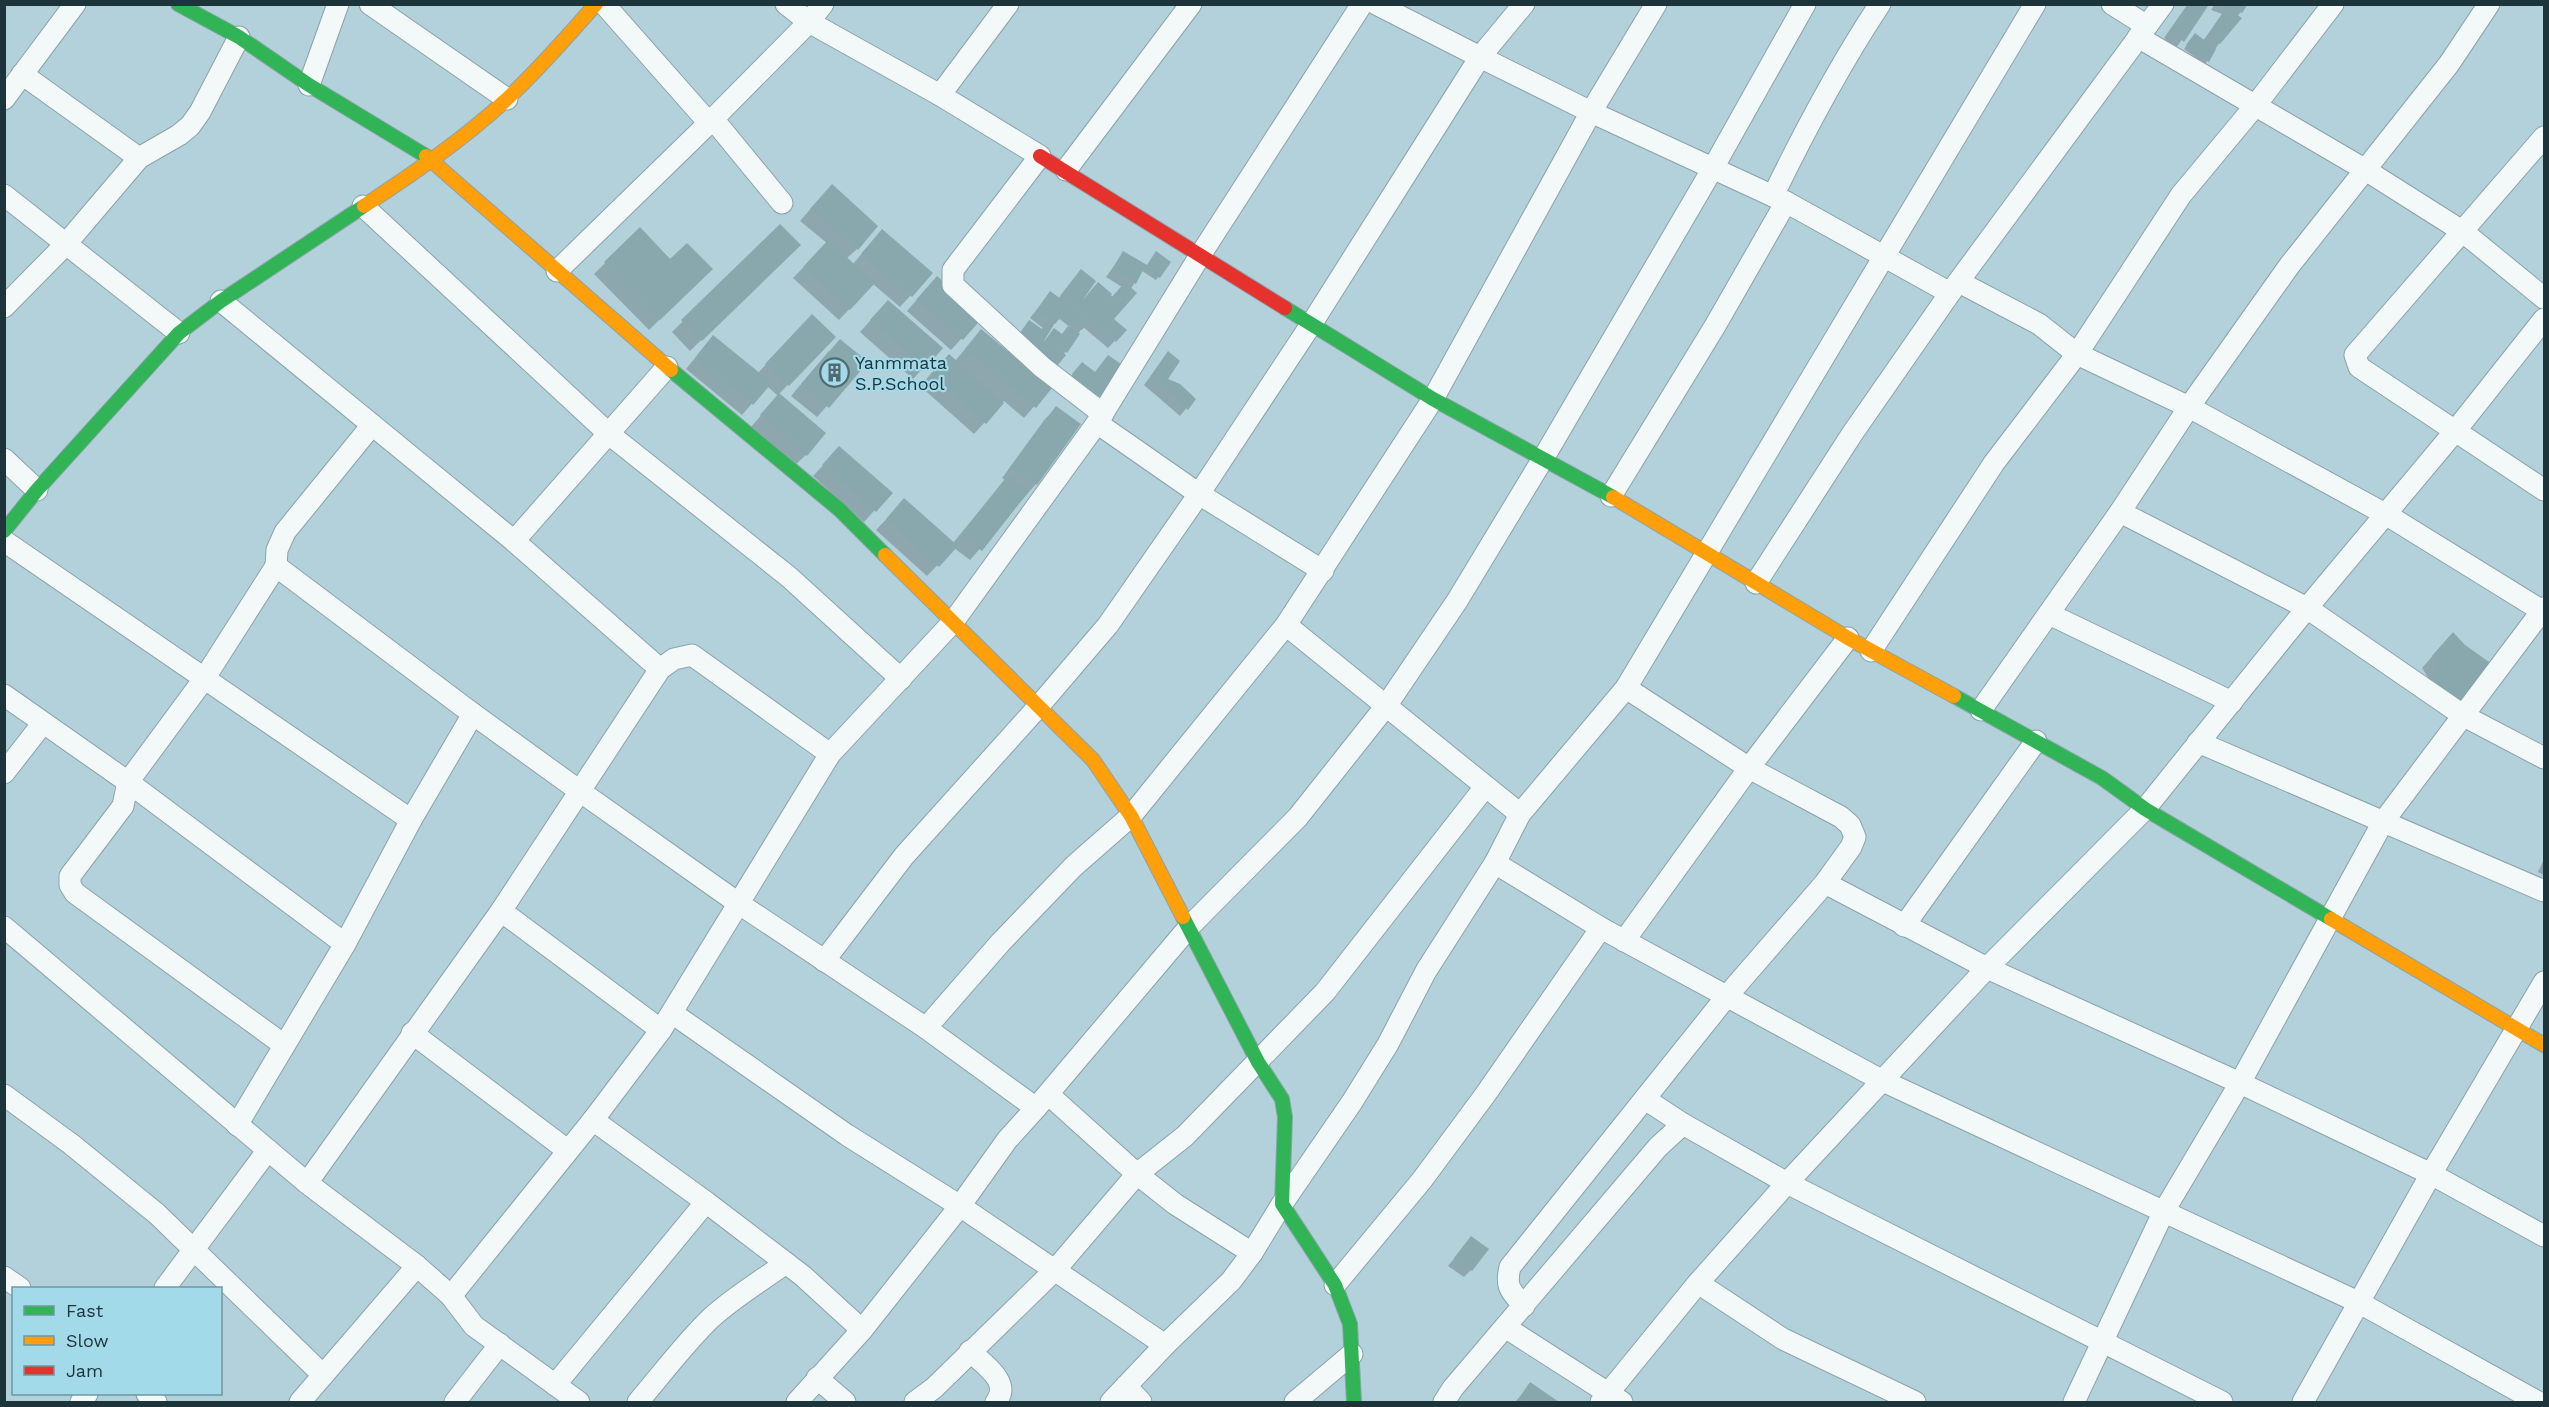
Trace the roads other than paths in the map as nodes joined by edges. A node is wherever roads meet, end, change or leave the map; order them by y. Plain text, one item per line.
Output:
1 (75, 4) edge
2 (178, 4) edge
3 (338, 4) edge
4 (370, 4) edge
5 (596, 4) edge
6 (604, 4) edge
7 (786, 4) edge
8 (823, 4) edge
9 (1008, 4) edge
10 (1191, 4) edge
11 (1362, 4) edge
12 (1376, 4) edge
13 (1524, 4) edge
14 (1656, 4) edge
15 (1805, 4) edge
16 (1880, 4) edge
17 (2035, 4) edge
18 (2112, 4) edge
19 (2163, 4) edge
20 (2333, 4) edge
21 (2489, 4) edge
22 (809, 22) junction
23 (2143, 32) junction
24 (239, 37) junction
25 (1480, 57) junction
26 (22, 74) junction
27 (309, 85) junction
28 (940, 95) junction
29 (4, 99) edge
30 (507, 99) junction
31 (2255, 106) junction
32 (1591, 112) junction
33 (711, 121) junction
34 (2544, 137) edge
35 (1040, 156) junction
36 (140, 158) junction
37 (433, 160) junction
38 (1713, 168) junction
39 (2364, 169) junction
40 (1066, 170) junction
41 (4, 195) edge
42 (1779, 199) junction
43 (782, 203) dead end
44 (363, 206) junction
45 (2462, 231) junction
46 (65, 245) junction
47 (1201, 254) junction
48 (1884, 256) junction
49 (557, 271) junction
50 (1954, 288) junction
51 (2544, 298) edge
52 (221, 301) junction
53 (4, 307) edge
54 (2544, 319) edge
55 (1312, 323) junction
56 (179, 333) junction
57 (2078, 354) junction
58 (667, 367) junction
59 (1433, 399) junction
60 (2188, 407) junction
61 (1100, 419) junction
62 (372, 425) junction
63 (2456, 430) junction
64 (609, 434) junction
65 (1544, 458) junction
66 (4, 459) edge
67 (36, 490) junction
68 (2544, 490) edge
69 (1199, 494) junction
70 (1611, 496) junction
71 (2120, 512) junction
72 (2387, 515) junction
73 (4, 531) edge
74 (514, 540) junction
75 (4, 541) edge
76 (1706, 554) junction
77 (276, 566) junction
78 (1323, 571) junction
79 (1756, 583) junction
80 (2307, 608) junction
81 (2544, 610) edge
82 (2049, 615) junction
83 (953, 622) junction
84 (1286, 626) junction
85 (1848, 638) junction
86 (1871, 651) junction
87 (660, 669) junction
88 (901, 678) junction
89 (204, 679) junction
90 (1626, 688) junction
91 (4, 695) edge
92 (2232, 702) junction
93 (1386, 706) junction
94 (1038, 707) junction
95 (1981, 710) junction
96 (473, 714) junction
97 (2464, 716) junction
98 (43, 723) junction
99 (2036, 741) junction
100 (2198, 742) junction
101 (830, 754) junction
102 (2544, 758) edge
103 (1749, 768) junction
104 (4, 773) edge
105 (128, 782) junction
106 (1485, 786) junction
107 (581, 792) junction
108 (2145, 809) junction
109 (1520, 814) junction
110 (1131, 816) junction
111 (411, 820) junction
112 (2383, 822) junction
113 (1495, 863) junction
114 (1825, 883) junction
115 (2544, 891) edge
116 (738, 903) junction
117 (501, 911) junction
118 (2331, 918) junction
119 (1190, 926) junction
120 (1904, 926) junction
121 (4, 927) edge
122 (1601, 928) junction
123 (1624, 941) junction
124 (345, 944) junction
125 (824, 961) junction
126 (1987, 968) junction
127 (2544, 982) edge
128 (1728, 996) junction
129 (667, 1021) junction
130 (926, 1028) junction
131 (2518, 1029) junction
132 (412, 1033) junction
133 (2544, 1045) edge
134 (284, 1046) junction
135 (1258, 1062) junction
136 (1883, 1081) junction
137 (2240, 1083) junction
138 (4, 1095) edge
139 (1645, 1100) junction
140 (1042, 1101) junction
141 (593, 1120) junction
142 (1683, 1124) junction
143 (237, 1125) junction
144 (268, 1150) junction
145 (567, 1150) junction
146 (1137, 1174) junction
147 (2431, 1174) junction
148 (307, 1183) junction
149 (1787, 1183) junction
150 (706, 1202) junction
151 (1282, 1204) junction
152 (960, 1206) junction
153 (2164, 1211) junction
154 (2544, 1236) edge
155 (193, 1250) junction
156 (1252, 1253) junction
157 (786, 1263) junction
158 (417, 1266) junction
159 (1056, 1270) junction
160 (4, 1276) edge
161 (1698, 1283) junction
162 (1335, 1285) junction
163 (19, 1287) edge
164 (166, 1287) edge
165 (451, 1296) junction
166 (2358, 1302) junction
167 (1524, 1306) junction
168 (1505, 1327) junction
169 (862, 1330) junction
170 (2102, 1340) junction
171 (500, 1344) junction
172 (1165, 1345) junction
173 (970, 1351) junction
174 (1352, 1354) junction
175 (322, 1374) junction
176 (817, 1378) junction
177 (555, 1384) junction
178 (1126, 1386) junction
179 (1610, 1400) edge
180 (300, 1402) edge
181 (455, 1402) edge
182 (579, 1402) edge
183 (638, 1402) edge
184 (796, 1402) edge
185 (845, 1402) edge
186 (915, 1402) edge
187 (996, 1402) edge
188 (1111, 1402) edge
189 (1141, 1402) edge
190 (1295, 1402) edge
191 (1354, 1402) edge
192 (1444, 1402) edge
193 (1916, 1402) edge
194 (2074, 1402) edge
195 (2222, 1402) edge
196 (2303, 1402) edge
197 (2538, 1402) edge

1 - 26 street
2 - 24 street
3 - 27 street
4 - 30 street
5 - 30 street
6 - 33 street
7 - 22 street
8 - 22 street
9 - 28 street
10 - 40 street
11 - 47 street
12 - 25 street
13 - 25 street
14 - 32 street
15 - 38 street
16 - 42 street
17 - 48 street
18 - 23 street
19 - 23 street
20 - 31 street
21 - 39 street
22 - 28 street
22 - 33 street
23 - 31 street
23 - 50 street
24 - 27 street
24 - 36 street
25 - 32 street
25 - 55 street
26 - 29 street
26 - 36 street
27 - 37 street
28 - 35 street
30 - 37 street
31 - 39 street
31 - 57 street
32 - 38 street
32 - 59 street
33 - 43 street
33 - 49 street
34 - 45 street
35 - 40 street
35 - 61 street
36 - 46 street
37 - 44 street
37 - 49 street
38 - 42 street
38 - 65 street
39 - 45 street
39 - 60 street
40 - 47 street
41 - 46 street
42 - 48 street
42 - 70 street
44 - 52 street
44 - 64 street
45 - 51 street
45 - 63 street
46 - 53 street
46 - 56 street
47 - 55 street
47 - 61 street
48 - 50 street
48 - 76 street
49 - 58 street
50 - 57 street
50 - 79 street
52 - 56 street
52 - 62 street
54 - 63 street
55 - 59 street
55 - 69 street
56 - 67 street
57 - 60 street
57 - 86 street
58 - 64 street
58 - 83 street
59 - 65 street
59 - 78 street
60 - 71 street
60 - 72 street
61 - 69 street
61 - 83 street
62 - 74 street
62 - 77 street
63 - 68 street
63 - 72 street
64 - 74 street
64 - 88 street
65 - 70 street
65 - 93 street
66 - 67 street
67 - 73 street
69 - 78 street
69 - 94 street
70 - 76 street
71 - 80 street
71 - 82 street
72 - 80 street
72 - 81 street
74 - 87 street
75 - 89 street
76 - 79 street
76 - 90 street
77 - 89 street
77 - 96 street
78 - 84 street
79 - 85 street
80 - 92 street
80 - 97 street
81 - 97 street
82 - 92 street
82 - 95 street
83 - 88 street
83 - 94 street
84 - 93 street
84 - 110 street
85 - 86 street
85 - 103 street
86 - 95 street
87 - 101 street
87 - 107 street
88 - 101 street
89 - 105 street
89 - 111 street
90 - 103 street
90 - 109 street
91 - 98 street
92 - 100 street
93 - 106 street
93 - 119 street
94 - 110 street
94 - 125 street
95 - 99 street
96 - 107 street
96 - 111 street
97 - 102 street
97 - 112 street
98 - 104 street
98 - 105 street
99 - 108 street
99 - 120 street
100 - 108 street
100 - 112 street
101 - 116 street
103 - 114 street
103 - 123 street
105 - 124 street
105 - 134 street
106 - 109 street
106 - 135 street
107 - 116 street
107 - 117 street
108 - 118 street
108 - 126 street
109 - 113 street
110 - 119 street
110 - 130 street
111 - 124 street
112 - 115 street
112 - 118 street
113 - 122 street
113 - 151 street
114 - 120 street
114 - 128 street
116 - 125 street
116 - 129 street
117 - 129 street
117 - 132 street
118 - 131 street
118 - 137 street
119 - 135 street
119 - 140 street
120 - 126 street
121 - 143 street
122 - 123 street
122 - 162 street
123 - 128 street
124 - 134 street
125 - 130 street
126 - 136 street
126 - 137 street
127 - 131 street
128 - 136 street
128 - 139 street
129 - 141 street
129 - 152 street
130 - 140 street
131 - 133 street
131 - 147 street
132 - 145 street
132 - 148 street
134 - 143 street
135 - 146 street
135 - 151 street
136 - 149 street
136 - 153 street
137 - 147 street
137 - 153 street
138 - 155 street
139 - 142 street
139 - 167 street
140 - 146 street
140 - 152 street
141 - 145 street
141 - 150 street
142 - 149 street
142 - 167 street
143 - 144 street
144 - 148 street
144 - 155 street
145 - 165 street
146 - 156 street
146 - 159 street
147 - 154 street
147 - 166 street
148 - 158 street
149 - 161 street
149 - 170 street
150 - 157 street
150 - 177 street
151 - 156 street
151 - 162 street
152 - 159 street
152 - 169 street
153 - 166 street
153 - 170 street
155 - 164 street
155 - 175 street
156 - 172 street
157 - 169 street
157 - 183 street
158 - 165 street
158 - 175 street
159 - 172 street
159 - 173 street
160 - 163 street
161 - 179 street
161 - 193 street
162 - 174 street
165 - 171 street
166 - 196 street
166 - 197 street
167 - 168 street
168 - 179 street
168 - 192 street
169 - 176 street
170 - 194 street
170 - 195 street
171 - 177 street
171 - 181 street
172 - 178 street
173 - 186 street
173 - 187 street
174 - 190 street
174 - 191 street
175 - 180 street
176 - 184 street
176 - 185 street
177 - 182 street
178 - 188 street
178 - 189 street

